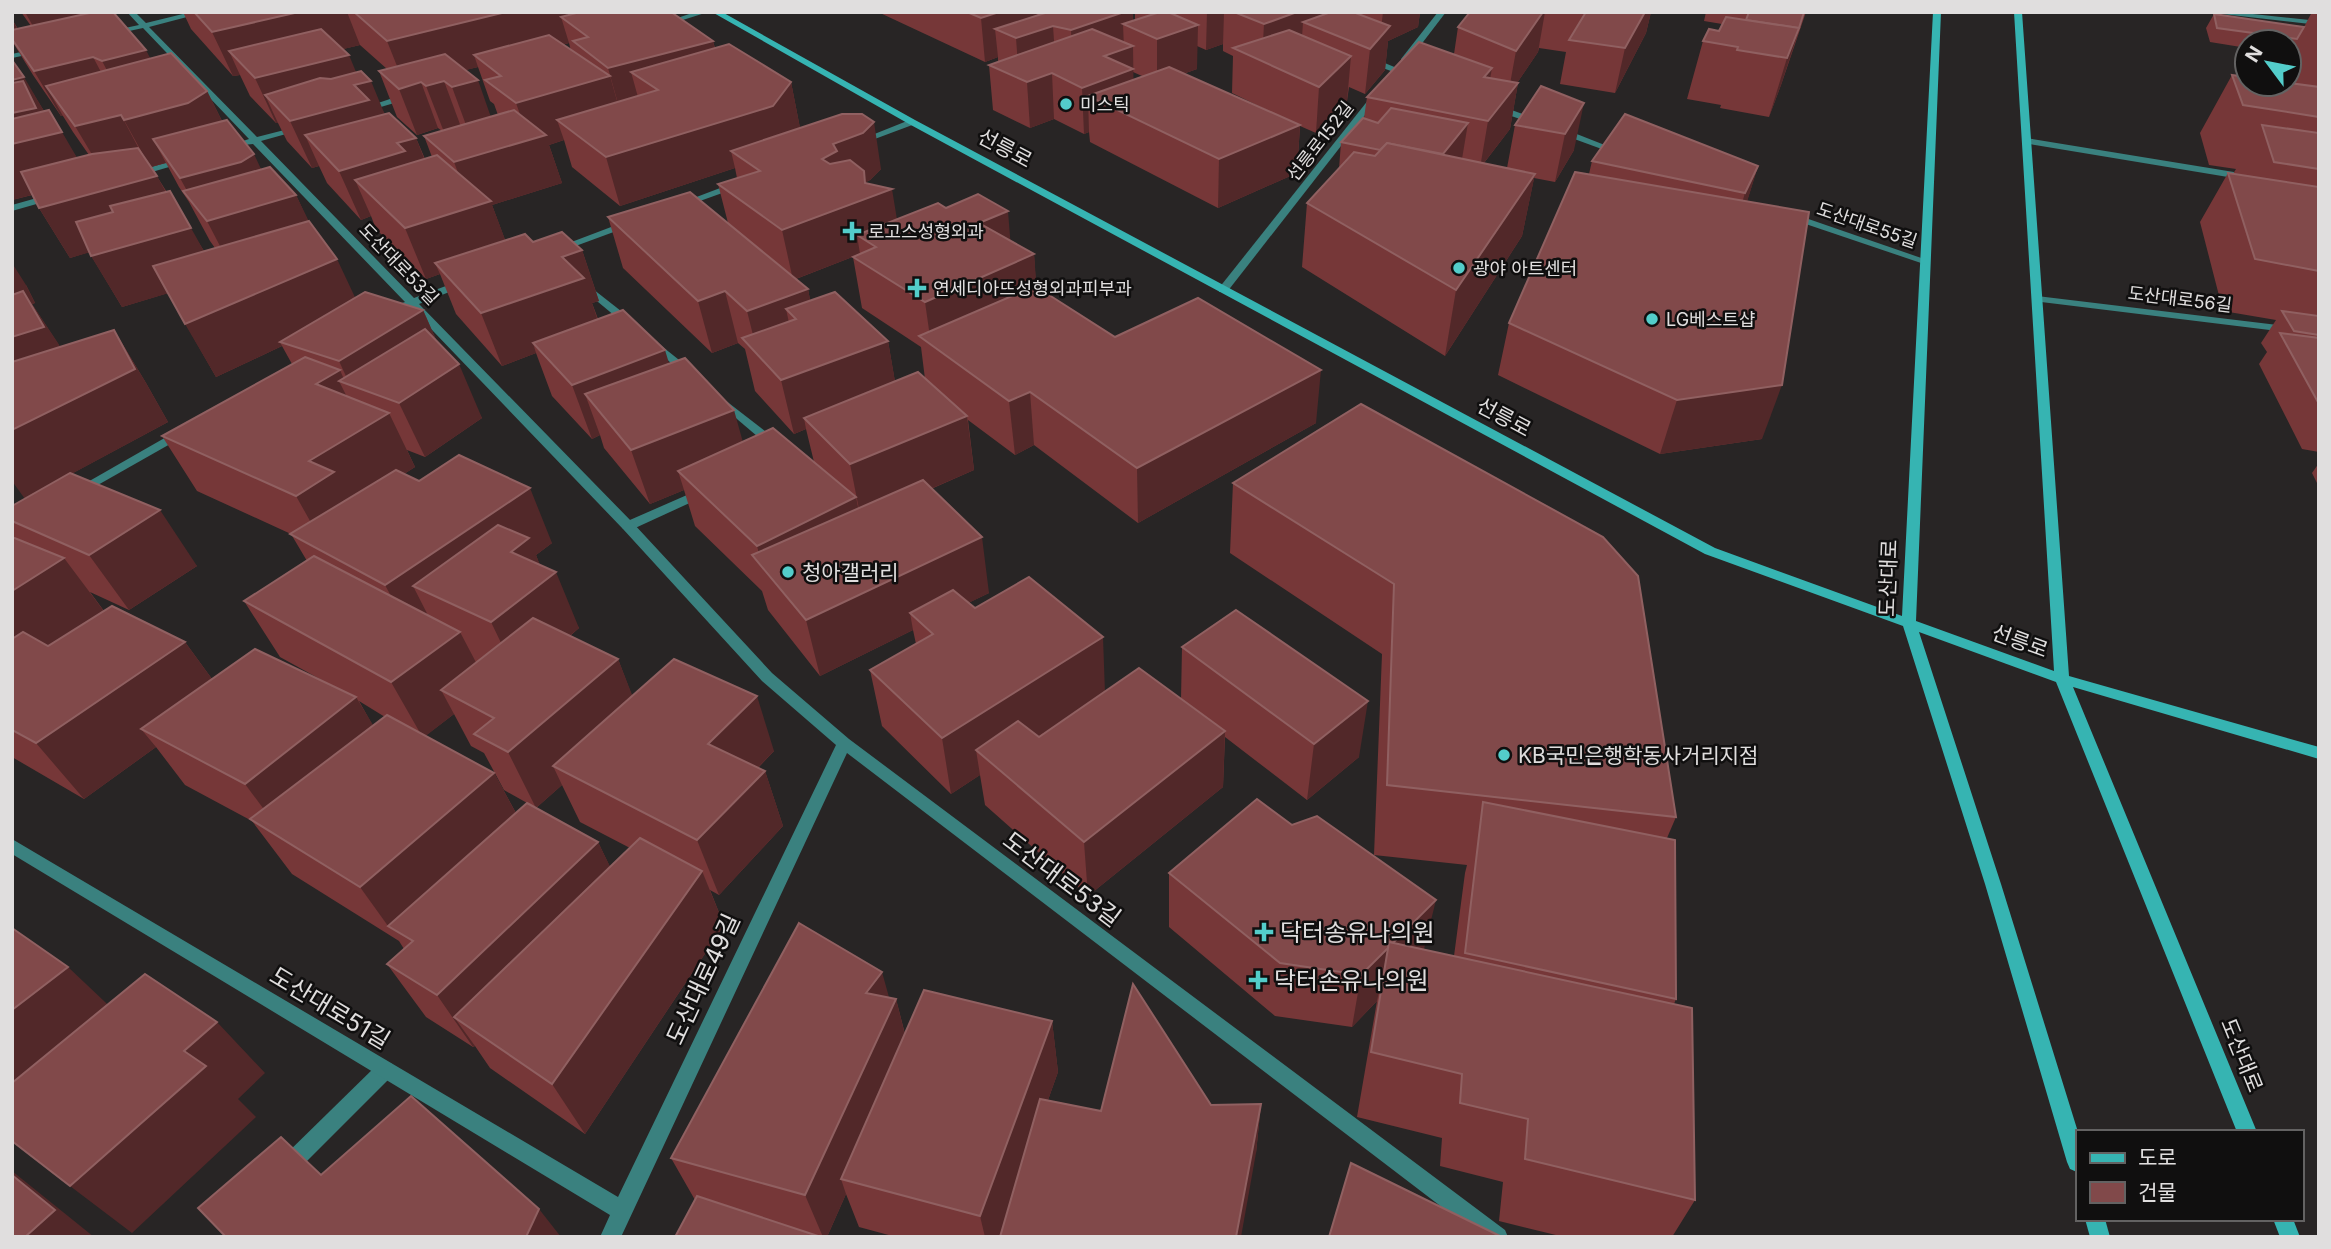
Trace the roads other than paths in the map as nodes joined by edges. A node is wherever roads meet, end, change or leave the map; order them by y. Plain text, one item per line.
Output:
1 (131, 12) edge
2 (202, 12) edge
3 (704, 12) edge
4 (716, 12) edge
5 (1442, 12) edge
6 (1937, 12) edge
7 (2018, 12) edge
8 (2209, 12) edge
9 (2319, 23) edge
10 (145, 26) junction
11 (651, 27) edge
12 (105, 35) edge
13 (52, 47) edge
14 (12, 56) edge
15 (1359, 56) edge
16 (1396, 70) junction
17 (1422, 80) edge
18 (1387, 81) edge
19 (1379, 92) edge
20 (412, 95) edge
21 (1488, 104) edge
22 (359, 111) edge
23 (912, 122) junction
24 (306, 126) edge
25 (2026, 141) junction
26 (246, 143) junction
27 (847, 146) edge
28 (200, 156) edge
29 (1632, 157) edge
30 (119, 178) edge
31 (2263, 180) edge
32 (743, 183) edge
33 (66, 193) edge
34 (677, 206) edge
35 (12, 208) edge
36 (1776, 211) edge
37 (638, 220) edge
38 (1925, 261) junction
39 (557, 262) edge
40 (578, 279) edge
41 (472, 280) edge
42 (1223, 290) junction
43 (2036, 299) junction
44 (403, 306) junction
45 (2319, 333) edge
46 (702, 384) edge
47 (713, 393) edge
48 (193, 426) edge
49 (774, 460) edge
50 (713, 487) edge
51 (72, 494) edge
52 (628, 526) junction
53 (1909, 623) junction
54 (2062, 679) junction
55 (844, 743) junction
56 (2319, 753) edge
57 (12, 846) edge
58 (384, 1070) junction
59 (2246, 1130) edge
60 (2076, 1159) edge
61 (276, 1178) edge
62 (622, 1211) junction
63 (610, 1237) edge
64 (1497, 1237) edge

1 - 10 street, 도산대로53길
2 - 10 street
3 - 11 street
4 - 23 main road, 선릉로
5 - 16 street
6 - 38 main road, 도산대로
7 - 25 main road, 도산대로
8 - 9 street
10 - 12 street
10 - 26 street, 도산대로53길
13 - 14 street
15 - 16 street
16 - 17 street
16 - 18 street
19 - 42 street, 선릉로152길
20 - 22 street
21 - 29 street
23 - 27 street
23 - 42 main road, 선릉로
24 - 26 street
25 - 31 street
25 - 43 main road, 도산대로
26 - 44 street, 도산대로53길
28 - 30 street
32 - 34 street
33 - 35 street
36 - 38 street, 도산대로55길
37 - 39 street
38 - 53 main road, 도산대로
40 - 46 street
41 - 44 street
42 - 53 main road, 선릉로
43 - 45 street, 도산대로56길
43 - 54 main road, 도산대로
44 - 52 street, 도산대로53길
47 - 49 street
48 - 51 street
50 - 52 street
52 - 55 street, 도산대로53길
53 - 54 main road, 선릉로
53 - 60 main road, 도산대로
54 - 56 main road, 선릉로
54 - 59 main road, 도산대로
55 - 62 street, 도산대로49길
55 - 64 street, 도산대로53길
57 - 58 street, 도산대로51길
58 - 61 street
58 - 62 street, 도산대로51길
62 - 63 street, 도산대로49길

